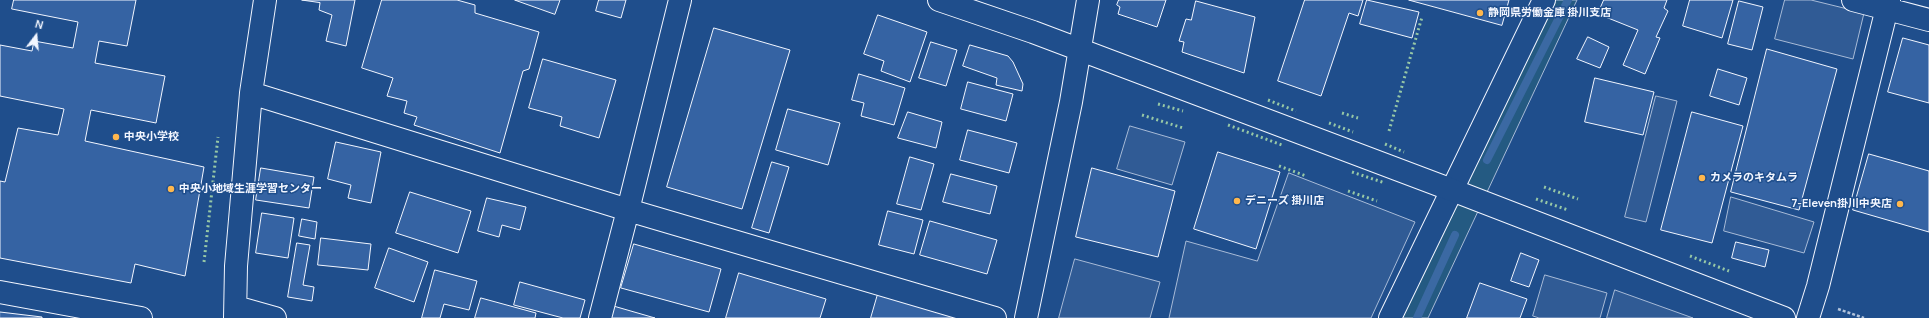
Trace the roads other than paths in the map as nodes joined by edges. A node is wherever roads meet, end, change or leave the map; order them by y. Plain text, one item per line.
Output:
1 (265, 0) edge
2 (680, 0) edge
3 (939, 0) edge
4 (1088, 0) edge
5 (1544, 0) edge
6 (1853, 0) edge
7 (1887, 4) edge
8 (1929, 20) edge
9 (1080, 51) junction
10 (251, 93) junction
11 (1452, 190) junction
12 (628, 210) junction
13 (0, 292) edge
14 (235, 312) edge
15 (141, 318) edge
16 (275, 318) edge
17 (600, 318) edge
18 (995, 318) edge
19 (1026, 318) edge
20 (1390, 318) edge
21 (1784, 318) edge
22 (1808, 318) edge

1 - 10 street
2 - 12 street
3 - 9 street
4 - 9 street
5 - 11 street
6 - 7 street
7 - 8 street
7 - 22 street
9 - 11 street
9 - 19 street
10 - 12 street
10 - 14 street
11 - 20 street
11 - 21 street
12 - 17 street
12 - 18 street
13 - 15 street
14 - 16 street

